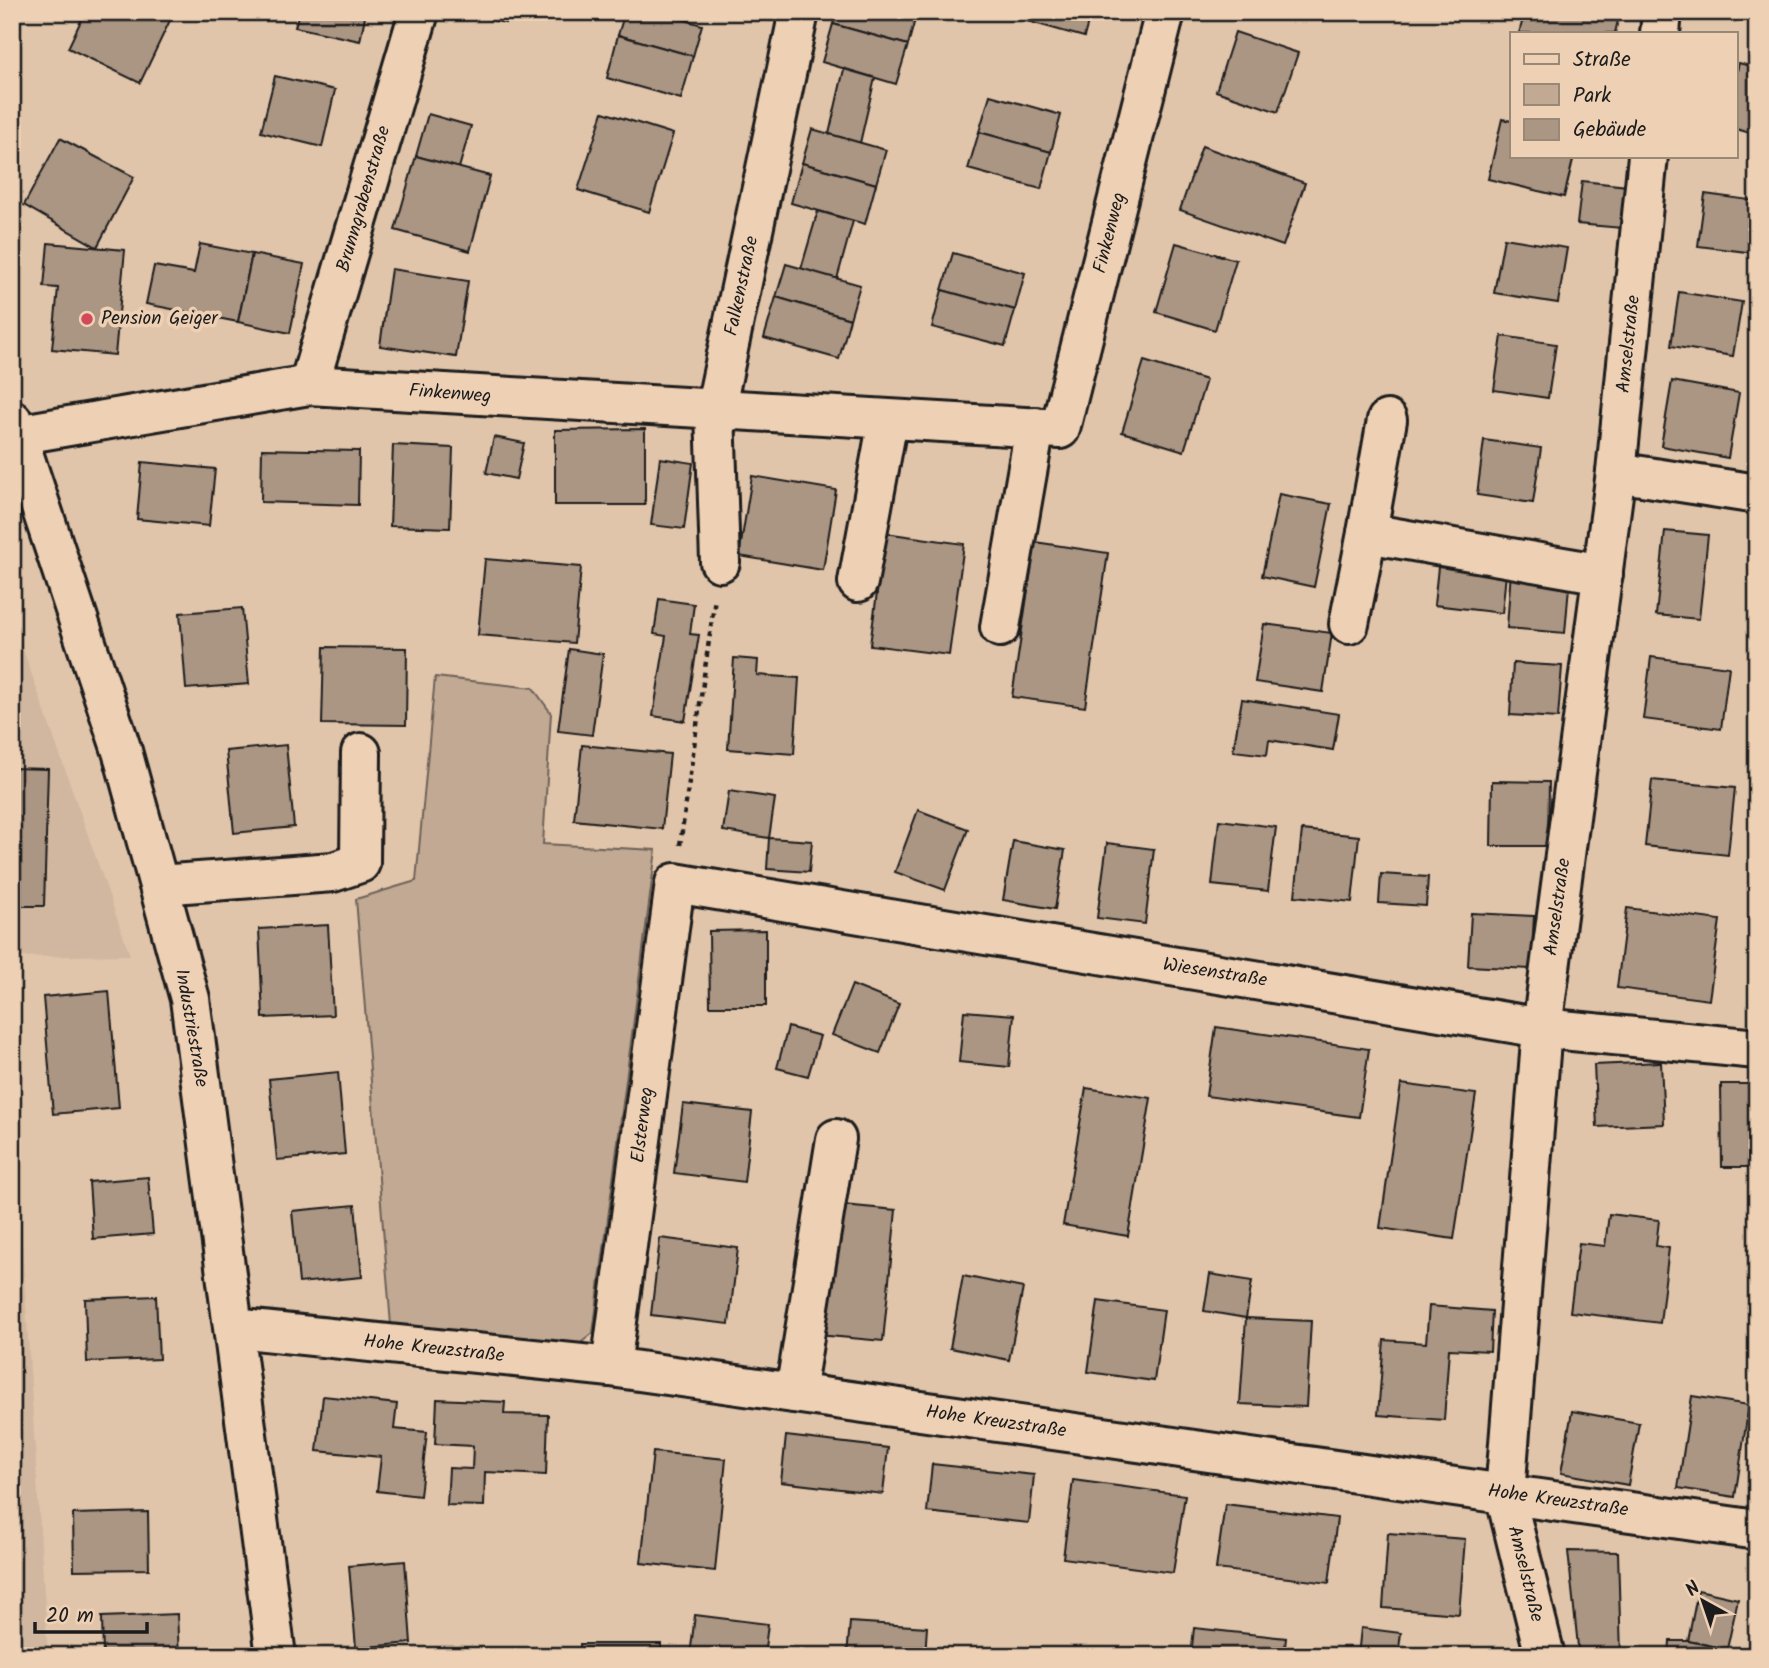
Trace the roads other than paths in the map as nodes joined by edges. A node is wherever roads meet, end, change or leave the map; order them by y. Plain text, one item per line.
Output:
1 (419, 12) edge
2 (799, 12) edge
3 (1166, 12) edge
4 (1662, 12) edge
5 (1660, 32) edge
6 (1647, 158) edge
7 (309, 385) junction
8 (715, 411) junction
9 (888, 420) junction
10 (1387, 421) dead end
11 (1035, 427) junction
12 (14, 428) edge
13 (1616, 472) junction
14 (1757, 494) edge
15 (1367, 533) junction
16 (720, 562) road end
17 (1603, 573) junction
18 (858, 582) dead end
19 (1349, 624) dead end
20 (1000, 627) dead end
21 (361, 753) dead end
22 (675, 883) joint
23 (159, 885) junction
24 (1542, 1028) junction
25 (1757, 1049) edge
26 (836, 1139) dead end
27 (234, 1328) junction
28 (611, 1367) junction
29 (795, 1393) junction
30 (1505, 1494) junction
31 (1757, 1530) edge
32 (276, 1656) edge
33 (1545, 1656) edge

1 - 7 street, Brunngrabenstraße
2 - 8 street, Falkenstraße
3 - 11 street, Finkenweg
4 - 5 street
6 - 13 street, Amselstraße
7 - 8 street, Finkenweg
7 - 12 street, Finkenweg
8 - 9 street, Finkenweg
8 - 16 street, Falkenstraße
9 - 11 street, Finkenweg
9 - 18 street
10 - 15 street
11 - 20 street
12 - 23 street, Industriestraße
13 - 14 street
13 - 17 street, Amselstraße
15 - 17 street
15 - 19 street
17 - 24 street, Amselstraße
21 - 23 street
22 - 24 street, Wiesenstraße
22 - 28 street, Elsterweg
23 - 27 street, Industriestraße
24 - 25 street, Wiesenstraße
24 - 30 street, Amselstraße
26 - 29 street
27 - 28 street, Hohe Kreuzstraße
27 - 32 street, Industriestraße
28 - 29 street, Hohe Kreuzstraße
29 - 30 street, Hohe Kreuzstraße
30 - 31 street, Hohe Kreuzstraße
30 - 33 street, Amselstraße

